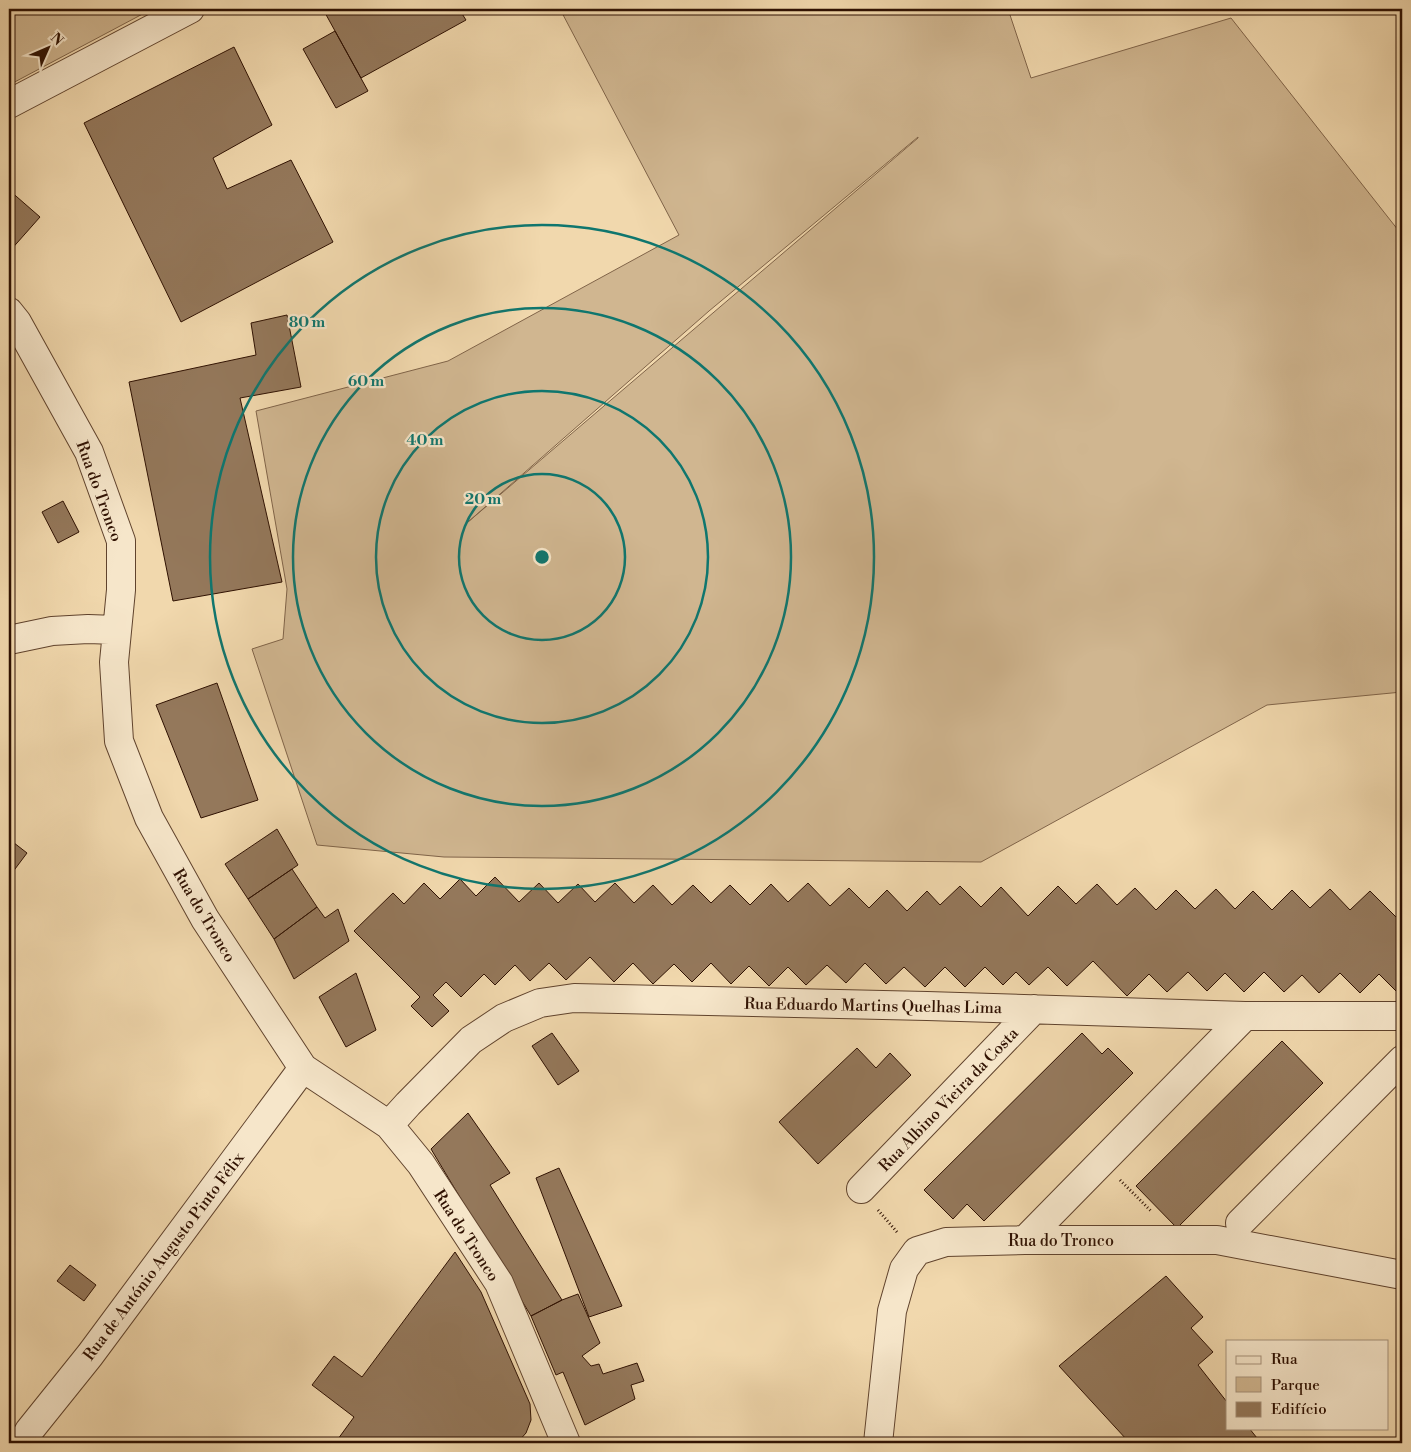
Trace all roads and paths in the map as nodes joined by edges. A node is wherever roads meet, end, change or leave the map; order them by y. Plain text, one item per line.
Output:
1 (190, 9) edge
2 (9, 104) edge
3 (9, 312) edge
4 (116, 630) junction
5 (9, 640) edge
6 (1034, 1009) junction
7 (1245, 1016) junction
8 (1402, 1016) edge
9 (1402, 1060) edge
10 (303, 1068) junction
11 (390, 1125) junction
12 (1101, 1162) junction
13 (861, 1189) joint
14 (1240, 1223) dead end
15 (1025, 1240) junction
16 (1180, 1240) junction
17 (917, 1251) junction
18 (1402, 1275) edge
19 (22, 1443) edge
20 (566, 1443) edge
21 (878, 1443) edge

1 - 2 street
3 - 4 street, Rua do Tronco
4 - 5 street
4 - 10 street, Rua do Tronco
6 - 7 street, Rua Eduardo Martins Quelhas Lima
6 - 11 street, Rua Eduardo Martins Quelhas Lima
6 - 13 street, Rua Albino Vieira da Costa
7 - 8 street, Rua Eduardo Martins Quelhas Lima
7 - 12 street
9 - 14 street
10 - 11 street, Rua do Tronco
10 - 19 street, Rua de António Augusto Pinto Félix
11 - 20 street, Rua do Tronco
12 - 15 street
12 - 16 path
13 - 17 path
15 - 16 street, Rua do Tronco
15 - 17 street, Rua do Tronco
16 - 18 street, Rua do Tronco
17 - 21 street

